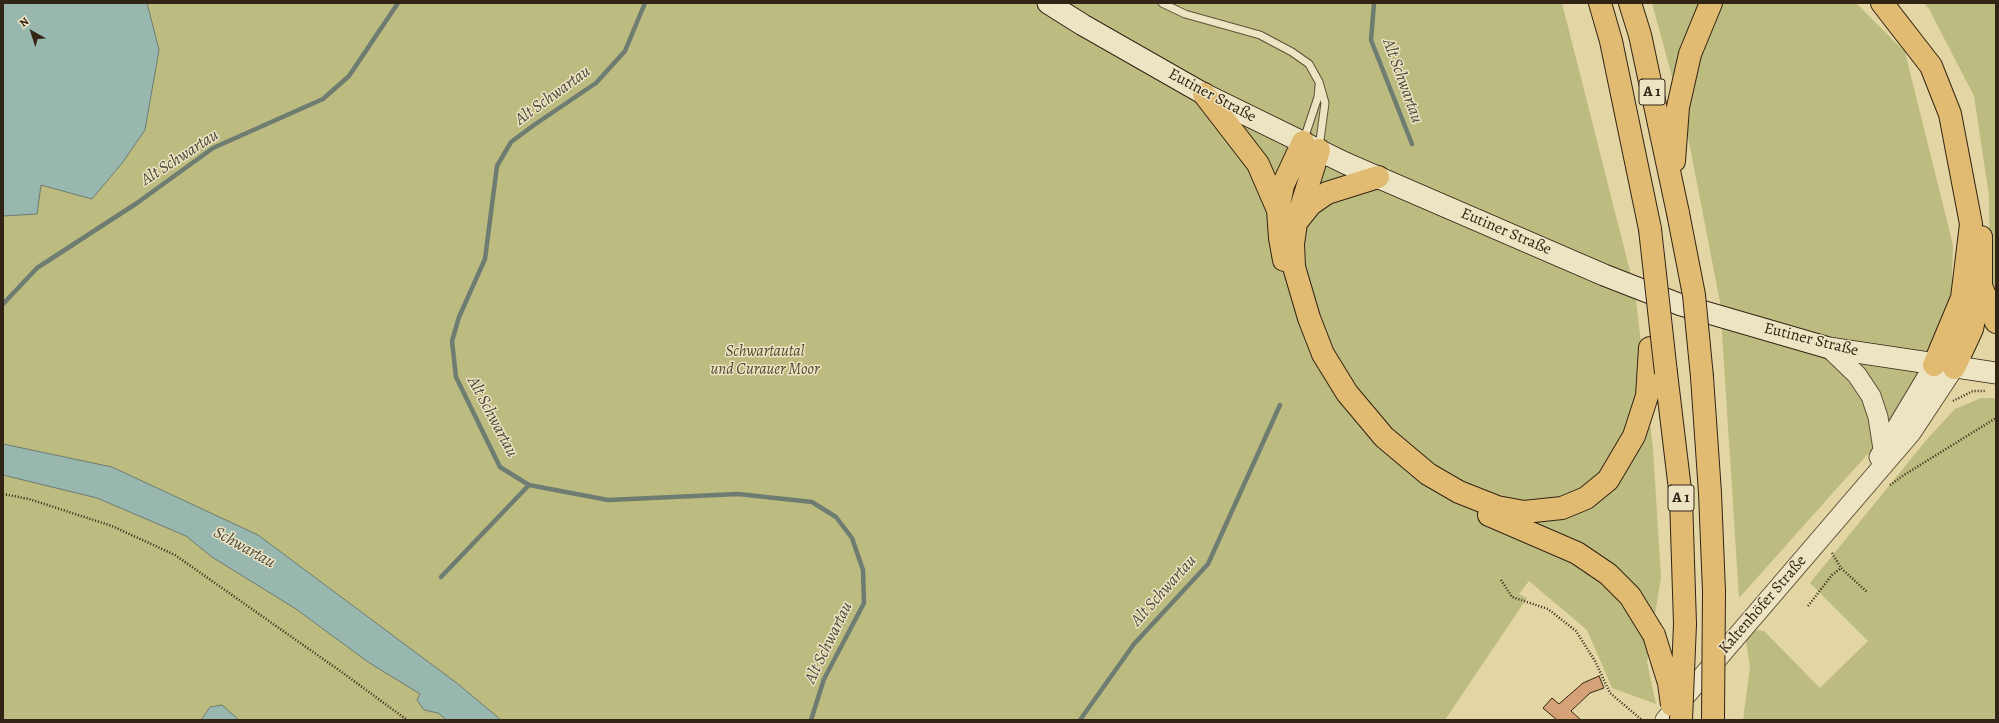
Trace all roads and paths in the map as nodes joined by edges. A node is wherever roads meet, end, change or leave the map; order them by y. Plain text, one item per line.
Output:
1 (1048, 3) edge
2 (1162, 3) edge
3 (1600, 3) edge
4 (1630, 3) edge
5 (1711, 3) edge
6 (1882, 3) edge
7 (1902, 3) edge
8 (1319, 82) junction
9 (1204, 94) junction
10 (1311, 146) junction
11 (1378, 178) junction
12 (1672, 182) junction
13 (1278, 210) junction
14 (1296, 223) junction
15 (1644, 231) junction
16 (1981, 286) junction
17 (1996, 322) edge
18 (1829, 348) junction
19 (1944, 366) junction
20 (1996, 373) edge
21 (1996, 418) edge
22 (1883, 449) junction
23 (1886, 489) dead end
24 (1862, 491) junction
25 (3, 494) edge
26 (1832, 553) dead end
27 (1841, 568) junction
28 (1501, 580) dead end
29 (1867, 592) dead end
30 (1808, 606) dead end
31 (407, 720) edge
32 (1642, 720) edge
33 (1665, 720) edge
34 (1674, 720) edge
35 (1681, 720) edge
36 (1713, 720) edge

1 - 9 main road, Eutiner Straße
2 - 8 lane
3 - 15 highway, A 1
4 - 12 highway, A 1
5 - 12 highway
6 - 19 highway
7 - 16 highway
8 - 10 lane
8 - 10 lane
9 - 10 main road, Eutiner Straße
9 - 13 highway
10 - 11 main road, Eutiner Straße
10 - 13 highway
10 - 14 highway
11 - 14 highway
11 - 18 main road, Eutiner Straße
12 - 36 highway, A 1, bridge
13 - 34 highway, bridge
14 - 15 highway
15 - 35 highway, A 1, bridge
16 - 17 highway
16 - 19 highway
18 - 19 main road, Eutiner Straße
18 - 22 street
19 - 20 main road, Eutiner Straße
19 - 22 street, Kaltenhöfer Straße
19 - 24 street, Kaltenhöfer Straße
21 - 23 path
22 - 24 street, Kaltenhöfer Straße
24 - 33 street, Kaltenhöfer Straße
25 - 31 path
26 - 27 path
27 - 29 path
27 - 30 path
28 - 32 path

